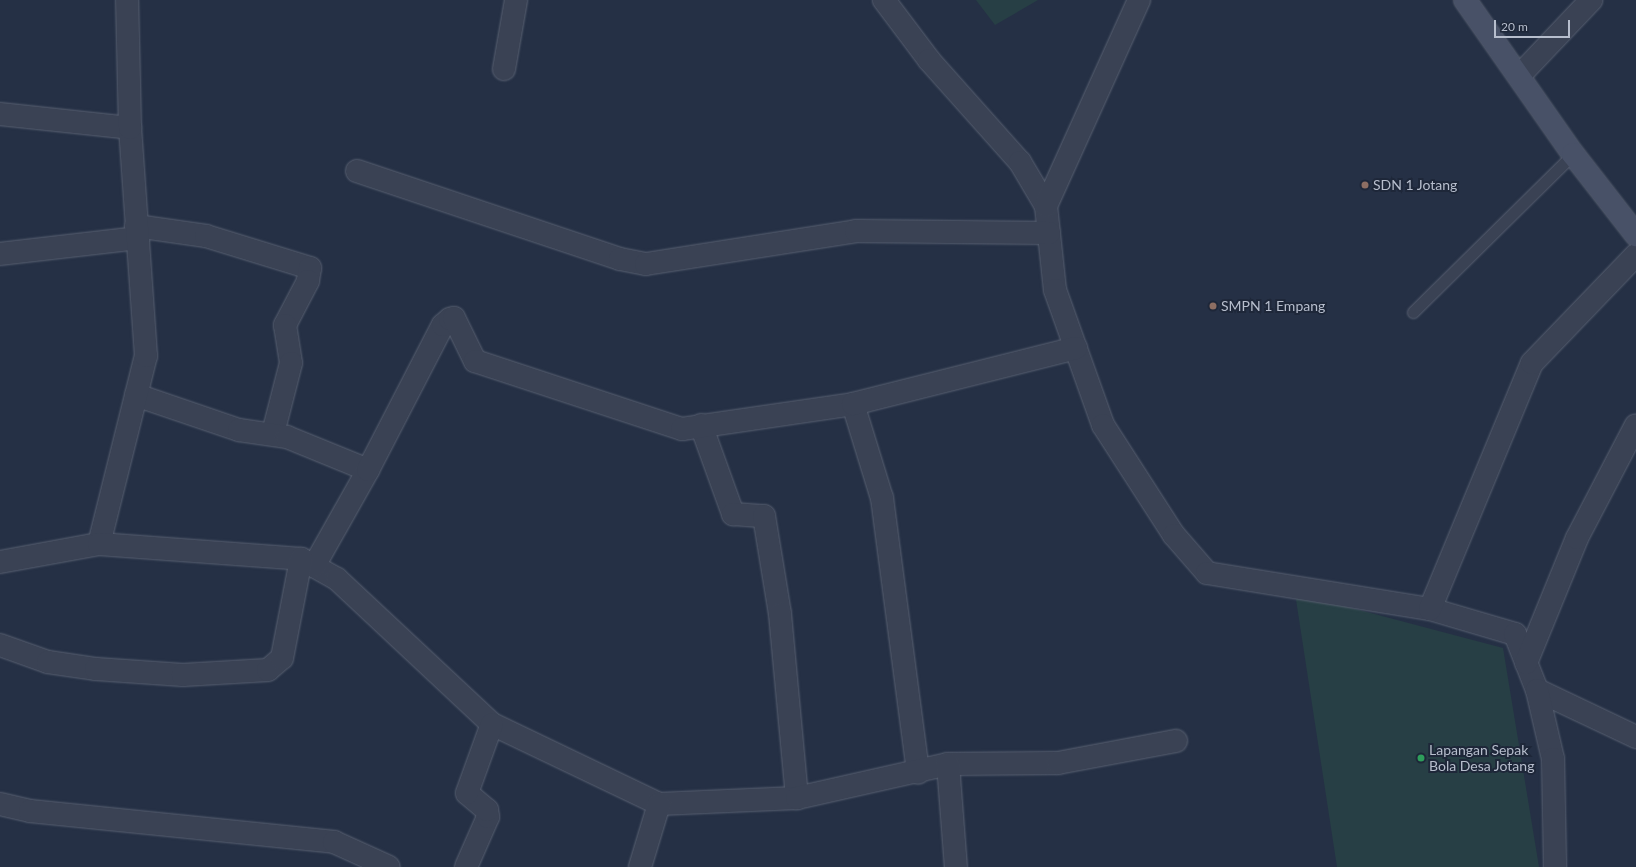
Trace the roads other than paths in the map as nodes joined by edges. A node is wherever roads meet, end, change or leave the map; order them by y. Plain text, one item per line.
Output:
1 (127, 0) edge
2 (516, 0) edge
3 (884, 0) edge
4 (1139, 0) edge
5 (1465, 0) edge
6 (1591, 0) edge
7 (504, 69) dead end
8 (1518, 76) junction
9 (0, 114) edge
10 (130, 128) junction
11 (1573, 154) junction
12 (357, 171) dead end
13 (1046, 206) junction
14 (137, 232) junction
15 (1049, 233) junction
16 (1636, 235) edge
17 (0, 254) edge
18 (1636, 255) edge
19 (1413, 312) dead end
20 (1076, 348) junction
21 (136, 395) junction
22 (853, 404) junction
23 (701, 425) junction
24 (1636, 425) edge
25 (273, 433) junction
26 (368, 470) junction
27 (100, 544) junction
28 (0, 562) edge
29 (308, 562) junction
30 (1430, 609) junction
31 (0, 645) edge
32 (1526, 663) junction
33 (1537, 690) junction
34 (492, 724) junction
35 (1636, 737) edge
36 (1176, 741) dead end
37 (948, 764) junction
38 (918, 773) junction
39 (797, 798) junction
40 (0, 804) edge
41 (659, 804) junction
42 (389, 867) edge
43 (466, 867) edge
44 (640, 867) edge
45 (956, 867) edge
46 (1555, 867) edge

1 - 10 street
2 - 7 street
3 - 13 street
4 - 13 street
5 - 8 street
6 - 8 street
8 - 11 street
9 - 10 street
10 - 14 street
11 - 16 street
11 - 19 lane
12 - 15 street
13 - 15 street
14 - 17 street
14 - 21 street
14 - 25 street
15 - 20 street
18 - 30 street
20 - 22 street
20 - 30 street
21 - 25 street
21 - 27 street
22 - 23 street
22 - 38 street
23 - 26 street
23 - 39 street
24 - 32 street
25 - 26 street
26 - 29 street
27 - 28 street
27 - 29 street
29 - 31 street
29 - 34 street
30 - 32 street
32 - 33 street
33 - 35 street
33 - 46 street
34 - 41 street
34 - 43 street
36 - 37 street
37 - 38 street
37 - 45 street
38 - 39 street
39 - 41 street
40 - 42 street
41 - 44 street

